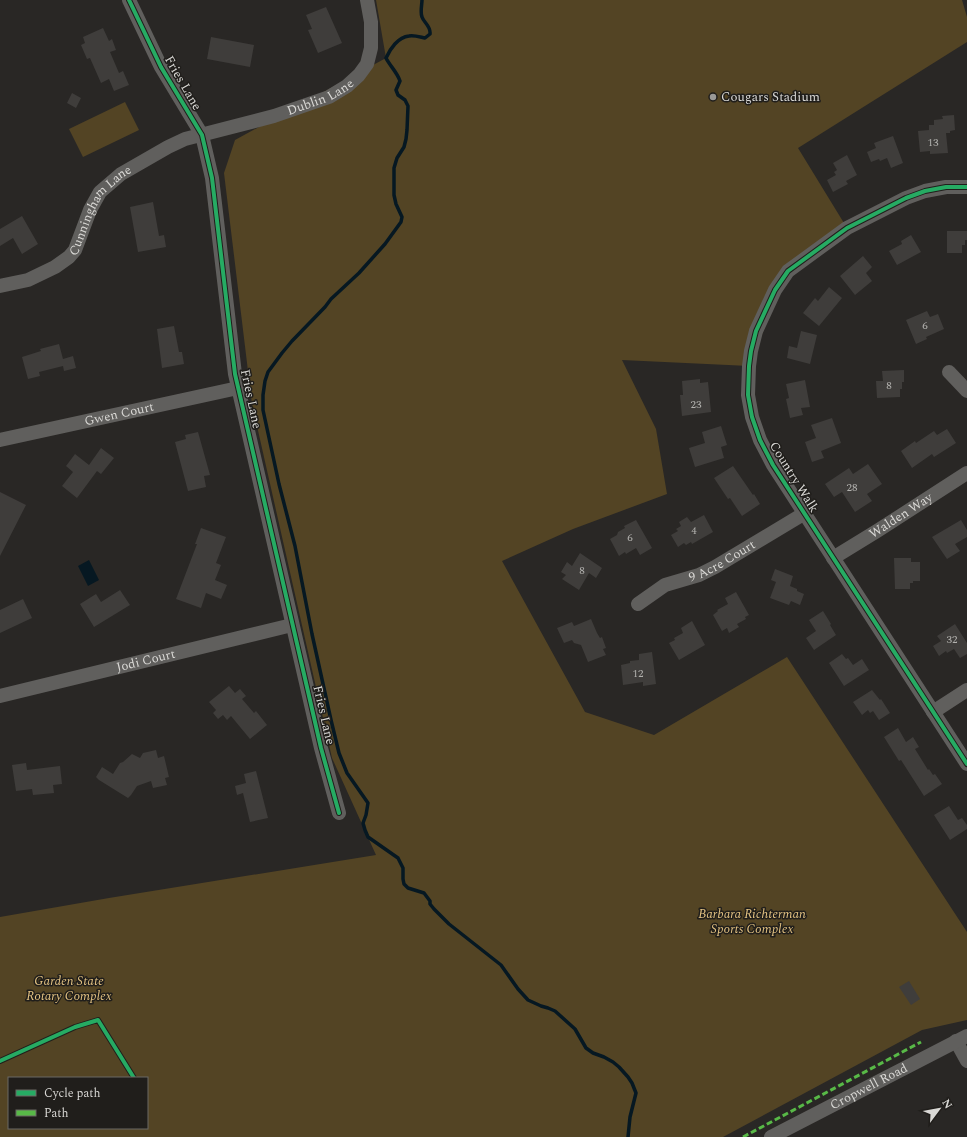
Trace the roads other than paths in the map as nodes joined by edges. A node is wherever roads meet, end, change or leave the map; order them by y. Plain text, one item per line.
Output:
1 (129, 0) edge
2 (367, 0) edge
3 (202, 135) junction
4 (967, 187) edge
5 (0, 286) edge
6 (949, 372) dead end
7 (238, 388) junction
8 (967, 391) edge
9 (0, 440) edge
10 (967, 473) edge
11 (804, 513) junction
12 (833, 558) junction
13 (638, 604) dead end
14 (292, 625) junction
15 (967, 690) edge
16 (0, 696) edge
17 (933, 712) junction
18 (967, 764) edge
19 (339, 813) dead end
20 (961, 1039) edge
21 (967, 1061) edge
22 (771, 1137) edge

1 - 3 street, Fries Lane
2 - 3 street, Dublin Lane
3 - 5 street, Cunningham Lane
3 - 7 street, Fries Lane
4 - 11 street, Country Walk
6 - 8 street
7 - 9 street, Gwen Court
7 - 14 street, Fries Lane
10 - 12 street, Walden Way
11 - 12 street, Country Walk
11 - 13 street, 9 Acre Court
12 - 17 street, Country Walk
14 - 16 street, Jodi Court
14 - 19 street, Fries Lane
15 - 17 street
17 - 18 street, Country Walk
20 - 21 street
20 - 22 street, Cropwell Road

